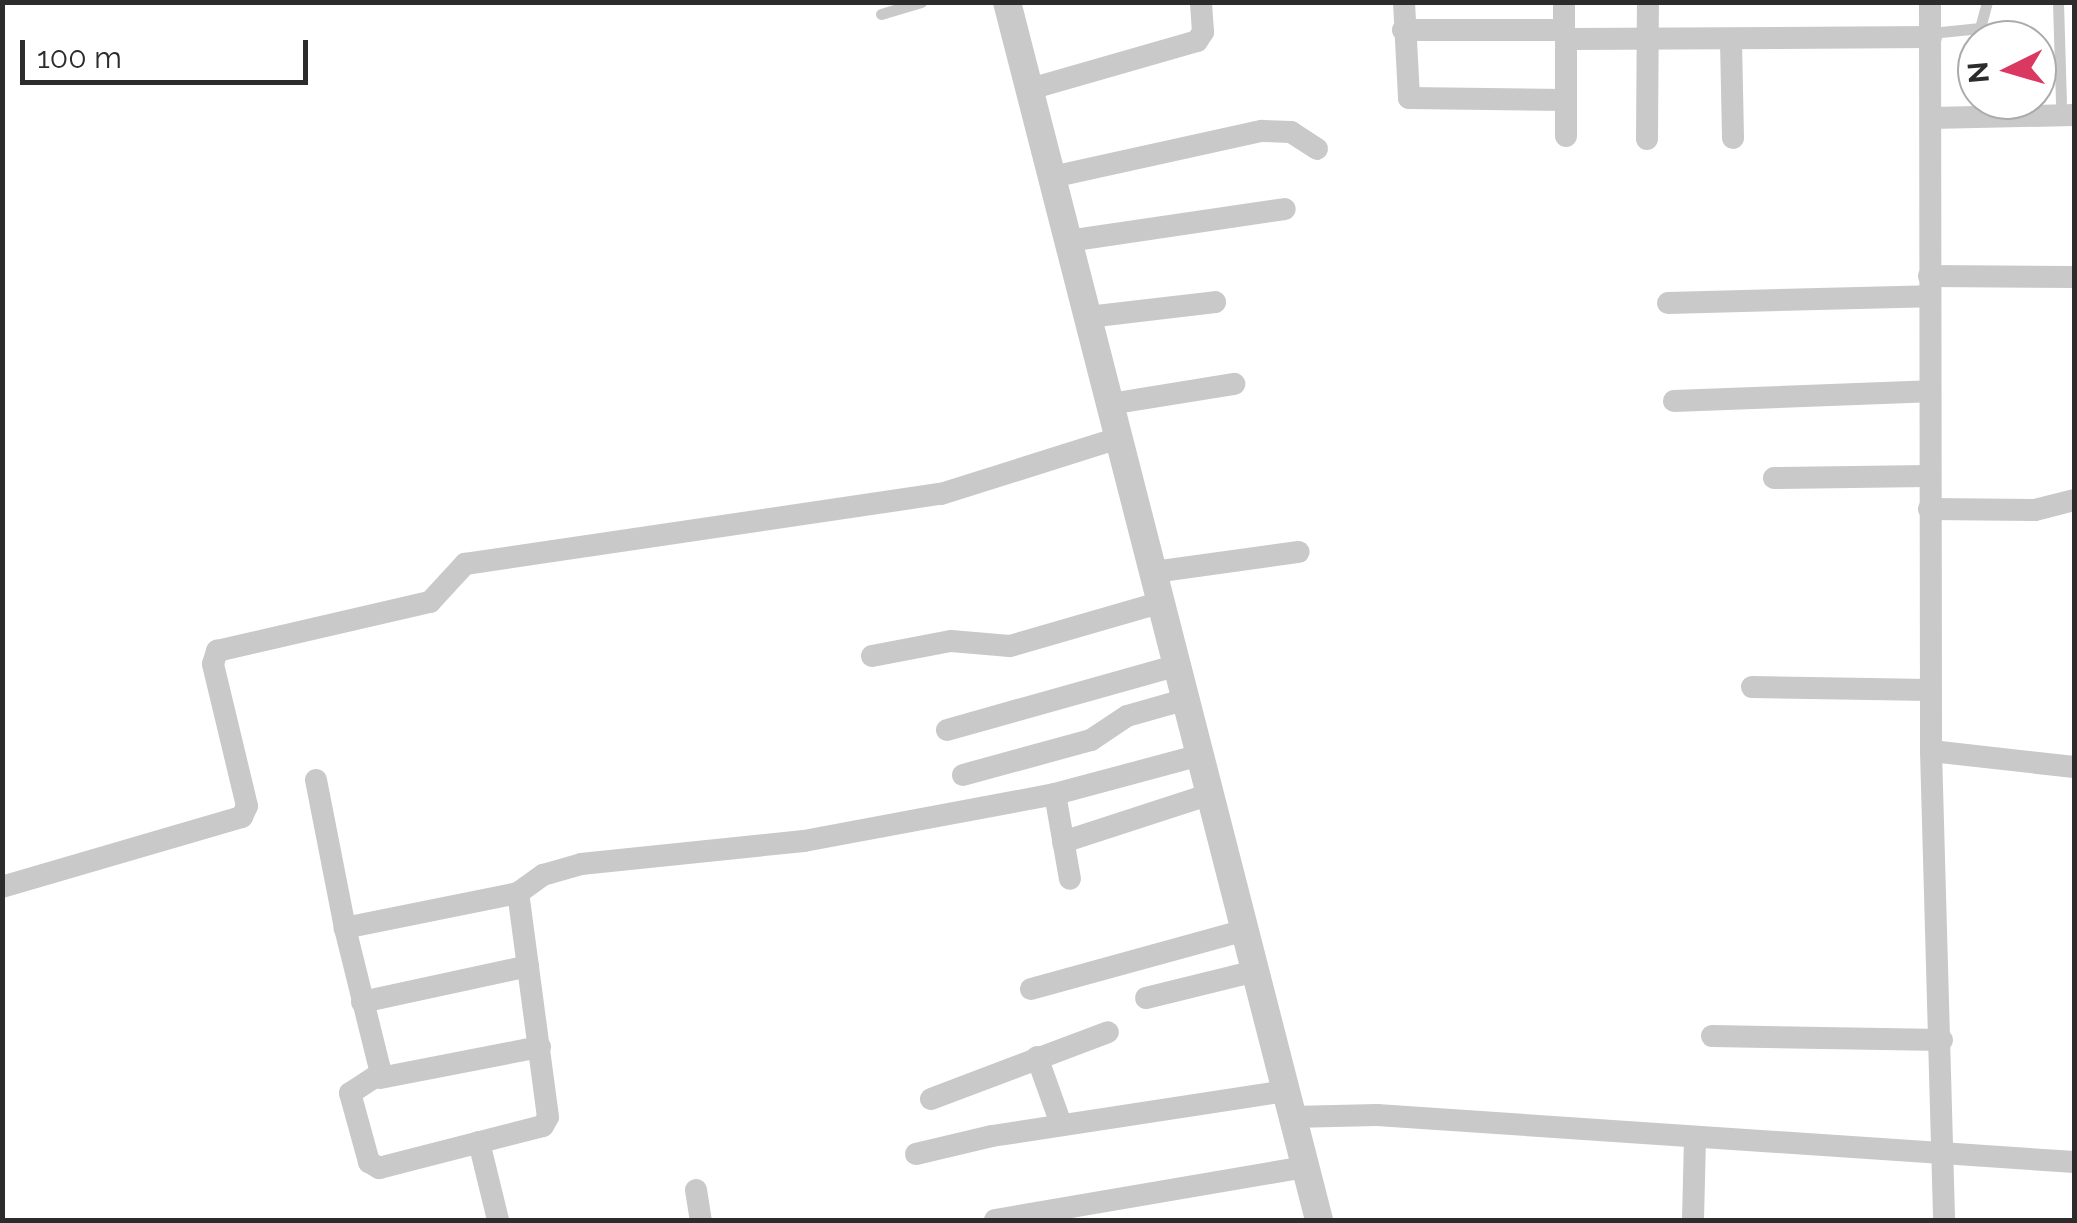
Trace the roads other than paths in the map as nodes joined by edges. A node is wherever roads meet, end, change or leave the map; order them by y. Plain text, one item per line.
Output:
1 (921, 2) edge
2 (1006, 2) edge
3 (1201, 2) edge
4 (1404, 2) edge
5 (1564, 2) edge
6 (1648, 2) edge
7 (1930, 2) edge
8 (1987, 2) edge
9 (2058, 2) edge
10 (881, 14) dead end
11 (1404, 30) junction
12 (1565, 33) junction
13 (1931, 35) junction
14 (1646, 40) junction
15 (1731, 42) junction
16 (1030, 89) junction
17 (1565, 100) junction
18 (2068, 108) edge
19 (1931, 118) junction
20 (1566, 136) dead end
21 (1733, 138) dead end
22 (1647, 139) dead end
23 (1317, 150) dead end
24 (1052, 177) junction
25 (1285, 209) dead end
26 (1068, 241) junction
27 (2074, 276) edge
28 (1929, 286) junction
29 (1216, 302) dead end
30 (1668, 304) dead end
31 (1088, 317) junction
32 (1234, 384) dead end
33 (1929, 391) junction
34 (1674, 400) dead end
35 (1110, 404) junction
36 (1120, 438) junction
37 (1928, 476) junction
38 (1774, 478) dead end
39 (2074, 500) edge
40 (1929, 509) junction
41 (1299, 552) dead end
42 (1154, 572) junction
43 (1162, 602) junction
44 (872, 656) dead end
45 (1178, 665) junction
46 (1752, 687) dead end
47 (1930, 690) junction
48 (1187, 699) junction
49 (947, 730) dead end
50 (1931, 751) junction
51 (1201, 755) junction
52 (2074, 768) edge
53 (963, 775) dead end
54 (316, 780) dead end
55 (1055, 794) junction
56 (1211, 794) junction
57 (1063, 842) junction
58 (1070, 878) dead end
59 (2, 886) edge
60 (518, 894) junction
61 (344, 928) junction
62 (1245, 930) junction
63 (528, 966) junction
64 (1256, 971) junction
65 (1031, 989) dead end
66 (1146, 998) dead end
67 (362, 1002) junction
68 (1108, 1032) dead end
69 (1712, 1036) dead end
70 (1942, 1040) junction
71 (540, 1047) junction
72 (1037, 1056) junction
73 (380, 1078) junction
74 (932, 1099) dead end
75 (1289, 1104) junction
76 (1061, 1124) junction
77 (1696, 1138) junction
78 (479, 1142) junction
79 (1946, 1153) junction
80 (916, 1154) dead end
81 (2074, 1162) edge
82 (1306, 1167) junction
83 (696, 1190) dead end
84 (498, 1220) edge
85 (701, 1220) edge
86 (995, 1220) edge
87 (1320, 1220) edge
88 (1693, 1220) edge
89 (1944, 1220) edge

1 - 10 lane
2 - 16 street
3 - 16 street
4 - 11 street
5 - 12 street
6 - 14 street
7 - 13 street
8 - 13 lane
9 - 18 lane
11 - 12 street
11 - 17 street
12 - 14 street
12 - 17 street
13 - 15 street
13 - 19 street
14 - 15 street
14 - 22 street
15 - 21 street
16 - 24 street
17 - 20 street
18 - 19 street
19 - 28 street
23 - 24 street
24 - 26 street
25 - 26 street
26 - 31 street
27 - 28 street
28 - 30 street
28 - 33 street
29 - 31 street
31 - 35 street
32 - 35 street
33 - 34 street
33 - 37 street
35 - 36 street
36 - 42 street
36 - 59 street
37 - 38 street
37 - 40 street
39 - 40 street
40 - 47 street
41 - 42 street
42 - 43 street
43 - 44 street
43 - 45 street
45 - 48 street
45 - 49 street
46 - 47 street
47 - 50 street
48 - 51 street
48 - 53 street
50 - 52 street
50 - 70 street
51 - 55 street
51 - 56 street
54 - 61 street
55 - 57 street
55 - 60 street
56 - 57 street
56 - 62 street
57 - 58 street
60 - 61 street
60 - 63 street
61 - 67 street
62 - 64 street
62 - 65 street
63 - 67 street
63 - 71 street
64 - 66 street
64 - 75 street
67 - 73 street
68 - 72 street
69 - 70 street
70 - 79 street
71 - 73 street
71 - 78 street
72 - 74 street
72 - 76 street
73 - 78 street
75 - 76 street
75 - 77 street
75 - 82 street
76 - 80 street
77 - 79 street
77 - 88 street
78 - 84 street
79 - 81 street
79 - 89 street
82 - 86 street
82 - 87 street
83 - 85 street

